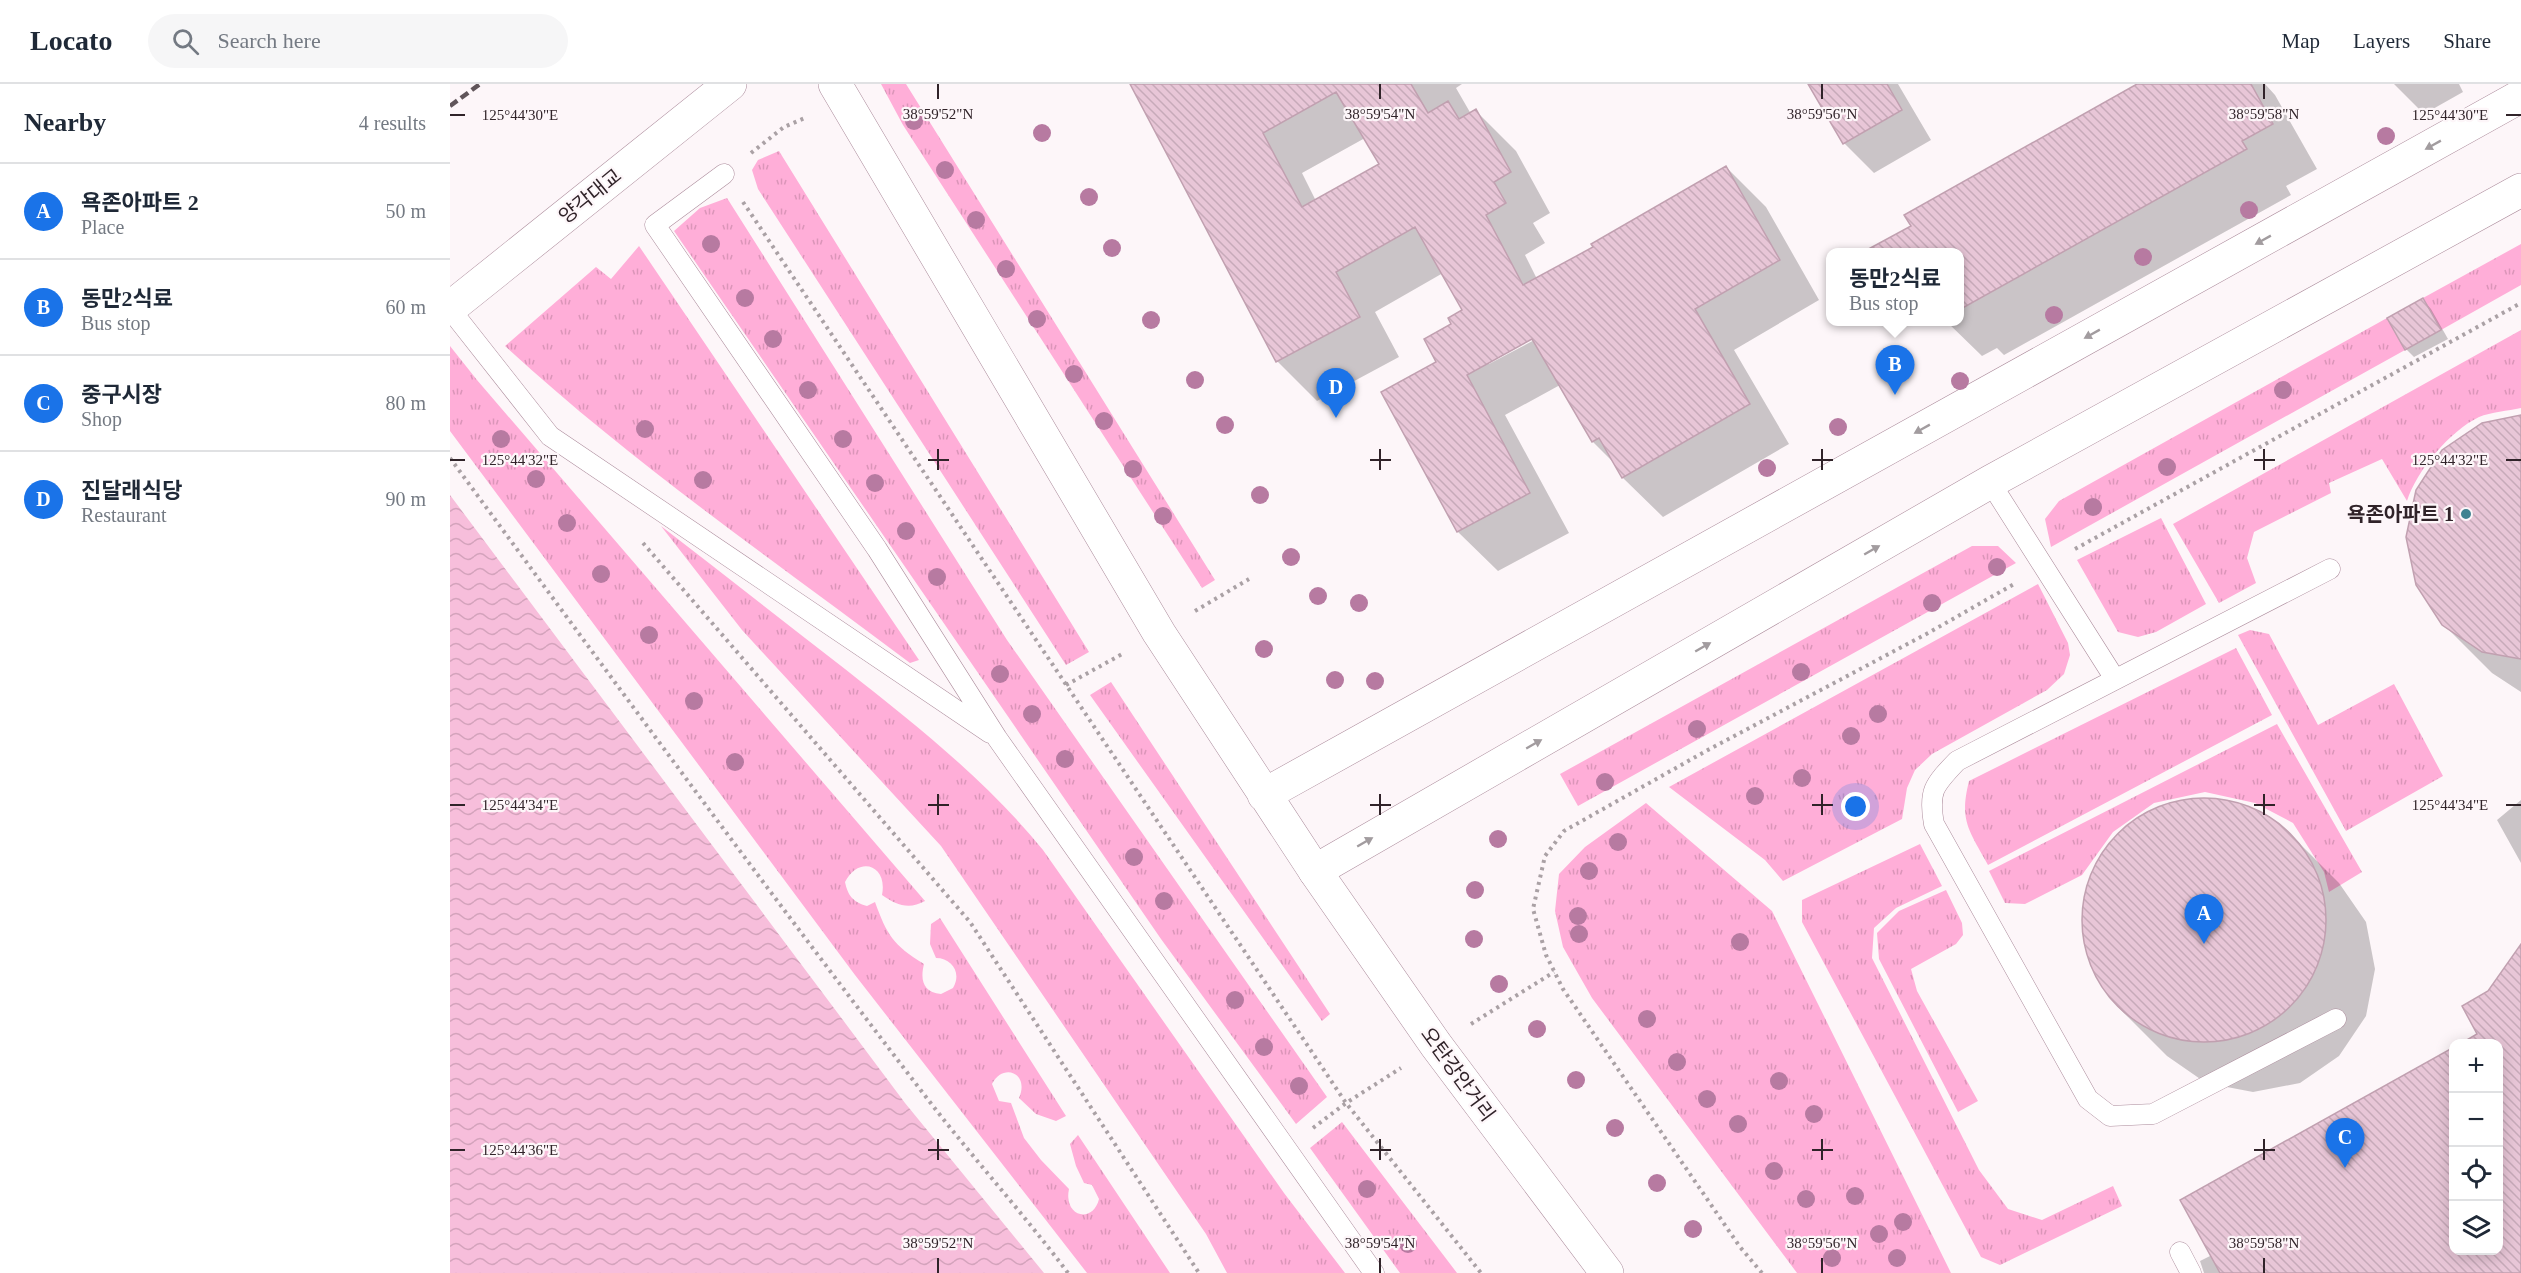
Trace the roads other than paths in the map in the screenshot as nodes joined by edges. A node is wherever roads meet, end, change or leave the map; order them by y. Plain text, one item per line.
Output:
1 (730, 84) edge
2 (839, 92) edge
3 (2521, 96) edge
4 (724, 174) road end
5 (2521, 190) edge
6 (450, 309) edge
7 (1990, 482) junction
8 (2330, 569) dead end
9 (2115, 679) junction
10 (997, 738) junction
11 (1264, 795) junction
12 (1315, 871) junction
13 (2336, 1019) dead end
14 (2180, 1252) dead end
15 (1374, 1273) edge
16 (1607, 1273) edge
17 (2191, 1273) edge

1 - 6 main road, 양각대교
2 - 11 main road, 오탄강안거리
3 -> 11 main road
4 - 10 lane
5 - 7 main road
6 - 10 lane
7 - 9 lane
12 -> 7 main road
8 - 9 lane
9 - 13 lane
10 - 15 lane
11 - 12 main road, 오탄강안거리
12 - 16 main road, 오탄강안거리
14 - 17 lane

